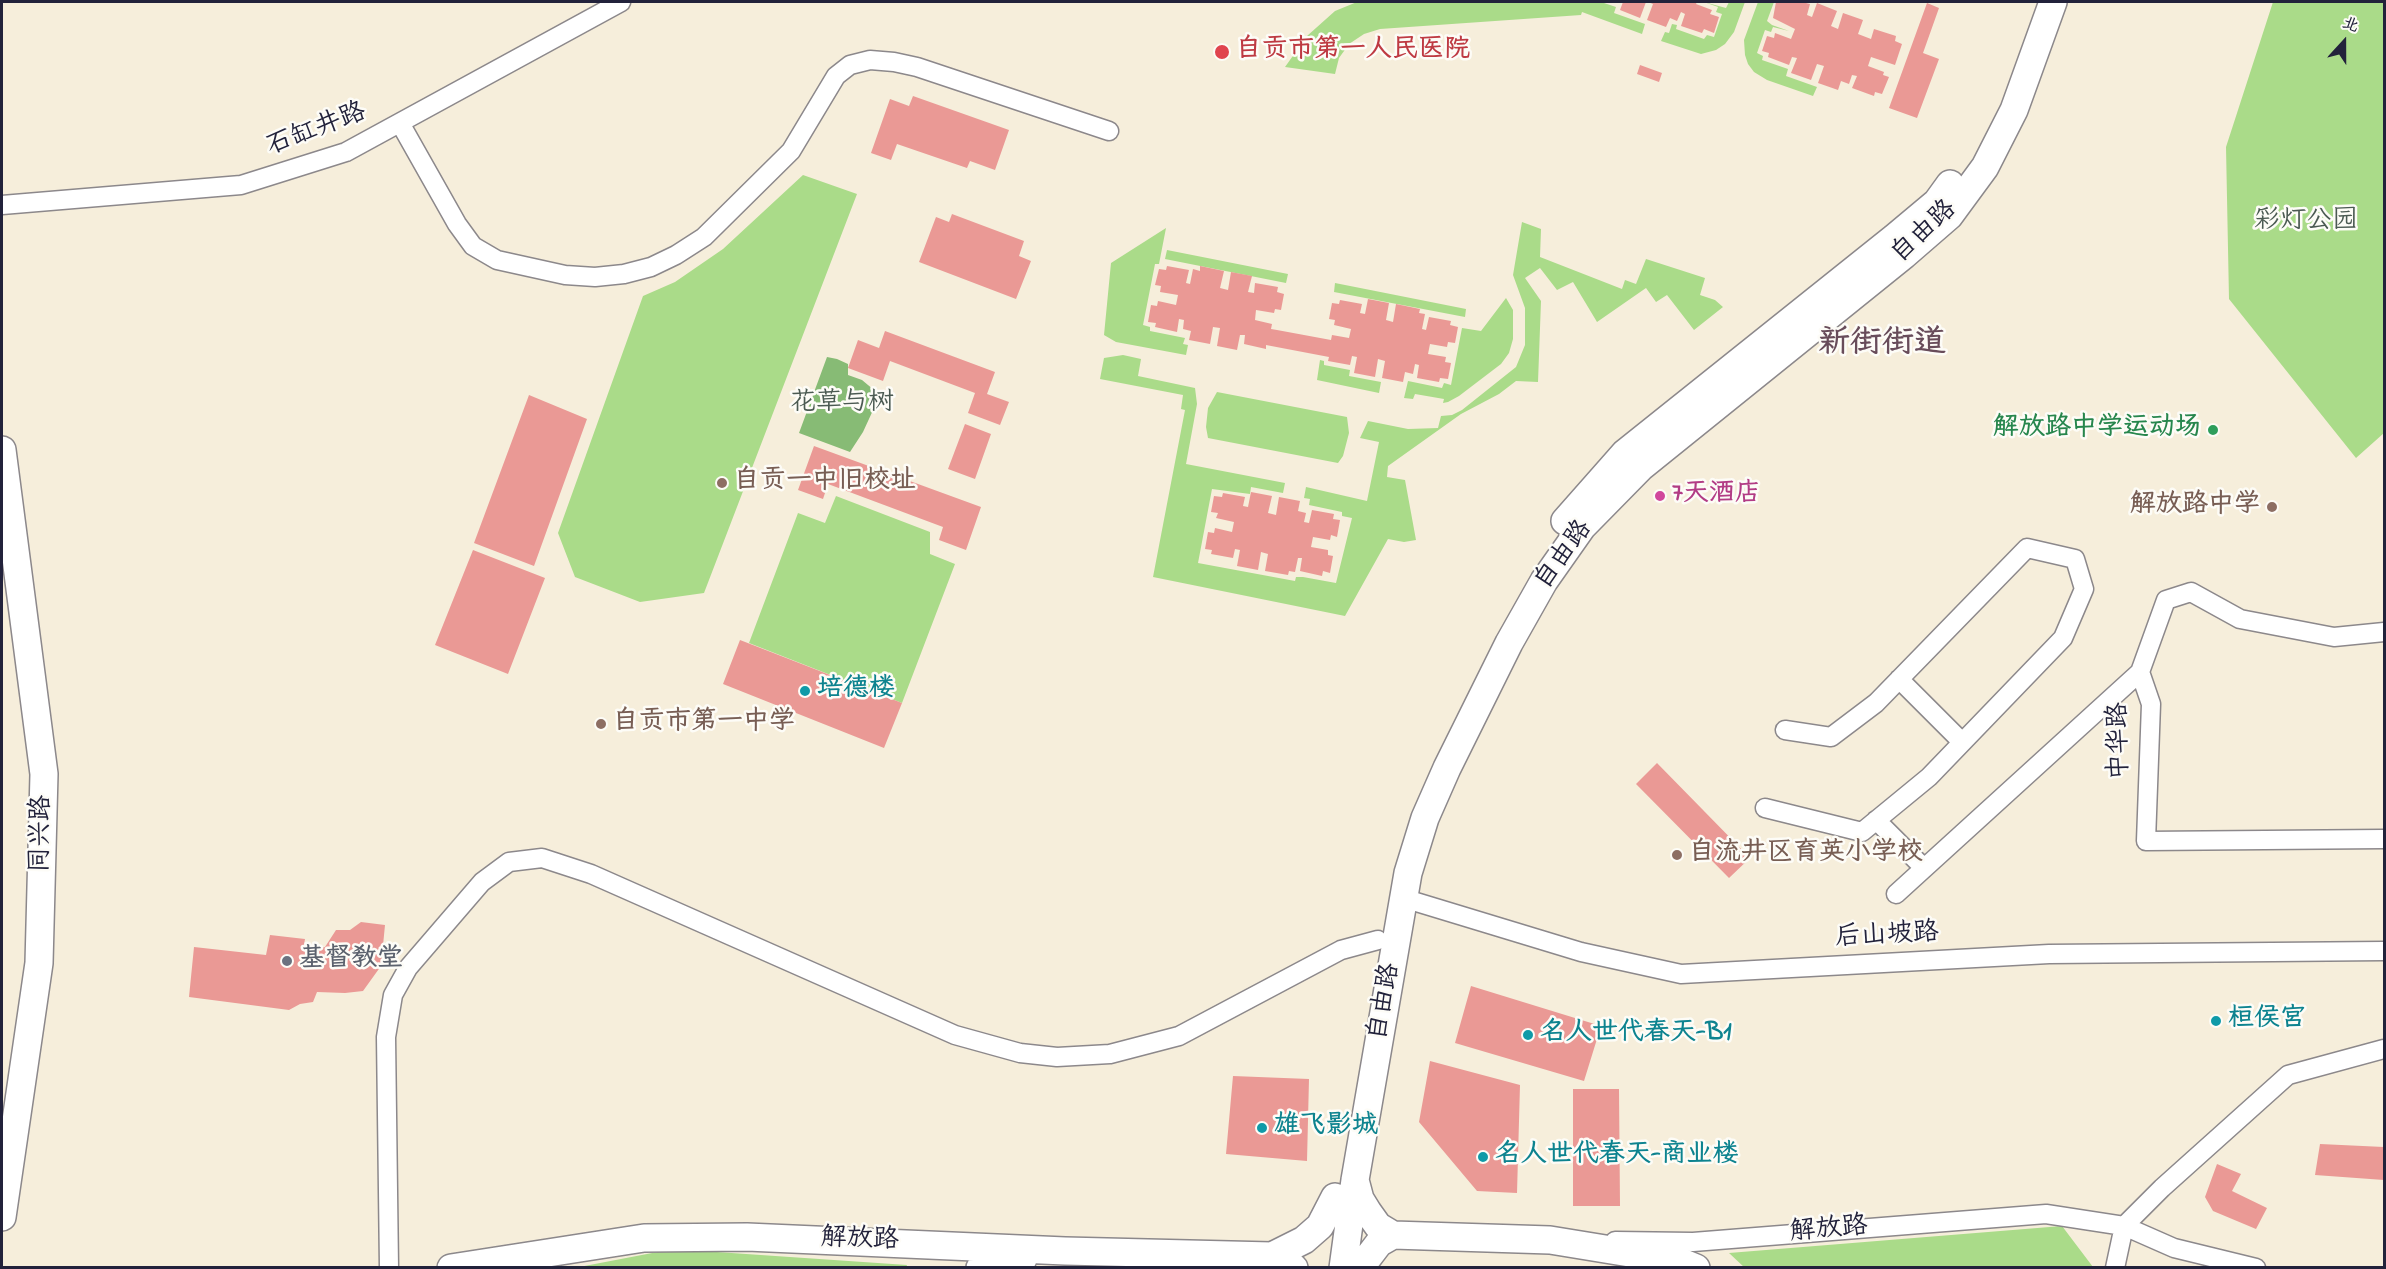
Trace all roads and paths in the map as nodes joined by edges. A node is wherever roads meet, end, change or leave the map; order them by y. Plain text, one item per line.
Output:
1 (621, 2) edge
2 (2034, 2) edge
3 (2053, 2) edge
4 (400, 123) junction
5 (1109, 131) dead end
6 (2, 205) edge
7 (2, 450) edge
8 (2385, 632) edge
9 (2140, 672) junction
10 (1899, 680) junction
11 (1785, 730) dead end
12 (1962, 742) junction
13 (1765, 807) dead end
14 (1876, 820) junction
15 (2385, 839) edge
16 (1924, 868) junction
17 (1896, 894) dead end
18 (1403, 898) junction
19 (1378, 940) junction
20 (2385, 951) edge
21 (2385, 1049) edge
22 (1345, 1189) junction
23 (2, 1218) edge
24 (2124, 1226) junction
25 (1393, 1235) junction
26 (1551, 1239) junction
27 (1065, 1251) junction
28 (1283, 1262) edge
29 (389, 1268) edge
30 (451, 1268) edge
31 (980, 1268) edge
32 (1324, 1268) edge
33 (1343, 1268) edge
34 (1360, 1268) edge
35 (1696, 1268) edge
36 (2115, 1268) edge
37 (2256, 1268) edge

1 - 4 street, 石缸井路
2 - 19 main road, 自由路
3 - 18 main road, 自由路
4 - 5 street
4 - 6 street, 石缸井路
7 - 23 main road, 同兴路
8 - 9 street, 中华路
9 - 15 street, 中华路
9 - 16 street
10 - 11 street
10 - 12 street
10 - 12 street
12 - 14 street
13 - 14 street
14 - 16 street
16 - 17 street
18 - 20 street, 后山坡路
18 - 22 main road, 自由路
19 - 22 main road, 自由路
19 - 29 street
21 - 24 street
22 - 25 main road
22 - 28 main road
22 - 32 main road, 自由路
22 - 33 main road, 自由路
24 - 26 street, 解放路
24 - 36 street
24 - 37 street, 解放路
25 - 26 main road, 解放路
25 - 34 main road
26 - 35 main road
27 - 28 main road, 解放路
27 - 30 main road, 解放路
27 - 31 main road

